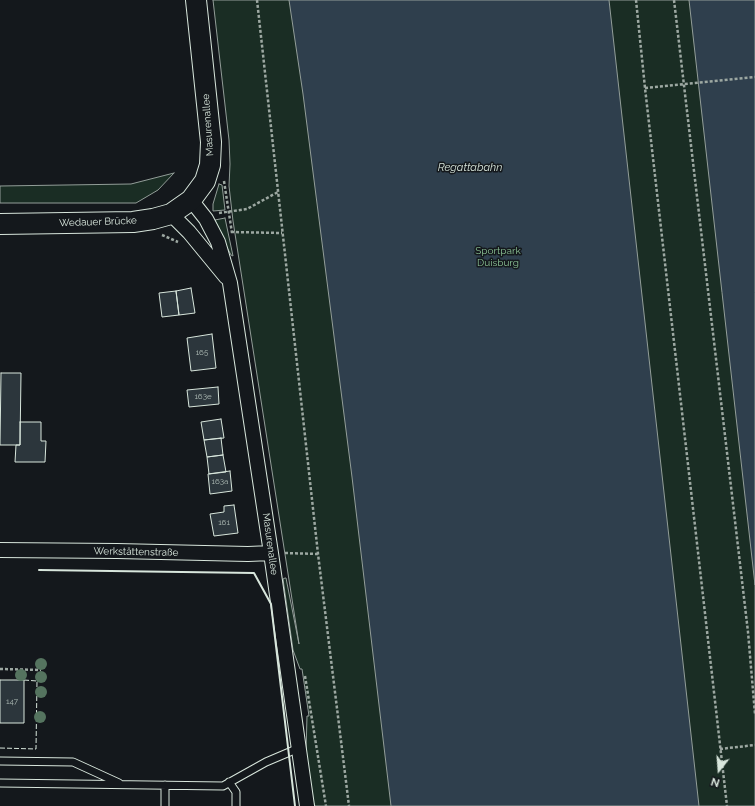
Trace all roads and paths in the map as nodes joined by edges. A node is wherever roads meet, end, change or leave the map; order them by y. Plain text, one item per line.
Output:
1 (196, 0) edge
2 (257, 0) edge
3 (636, 0) edge
4 (674, 0) edge
5 (755, 77) edge
6 (683, 85) junction
7 (645, 88) junction
8 (278, 192) junction
9 (191, 200) junction
10 (228, 212) dead end
11 (171, 214) junction
12 (0, 224) edge
13 (231, 232) dead end
14 (282, 233) junction
15 (230, 283) junction
16 (0, 550) edge
17 (278, 553) junction
18 (318, 554) junction
19 (0, 669) edge
20 (41, 670) dead end
21 (755, 714) edge
22 (755, 745) edge
23 (299, 748) junction
24 (720, 749) junction
25 (0, 761) edge
26 (229, 782) junction
27 (0, 783) edge
28 (122, 784) junction
29 (165, 785) junction
30 (165, 806) edge
31 (236, 806) edge
32 (306, 806) edge
33 (349, 806) edge
34 (727, 806) edge

1 - 9 main road, Masurenallee
2 - 8 path
3 - 7 path
4 - 6 path
5 - 6 path
6 - 7 path
6 - 21 path
7 - 24 path
8 - 10 path
8 - 14 path
9 - 11 main road, Wedauer Brücke
9 - 15 street, Masurenallee
11 - 12 main road, Wedauer Brücke
11 - 15 street
13 - 14 path
14 - 18 path
15 - 17 street, Masurenallee
16 - 17 street, Werkstättenstraße
17 - 18 path
17 - 23 street, Masurenallee
18 - 33 path
19 - 20 path
22 - 24 path
23 - 26 lane
23 - 32 street, Masurenallee
24 - 34 path
25 - 28 lane
26 - 29 lane
26 - 31 lane
27 - 28 lane
28 - 29 lane
29 - 30 lane

